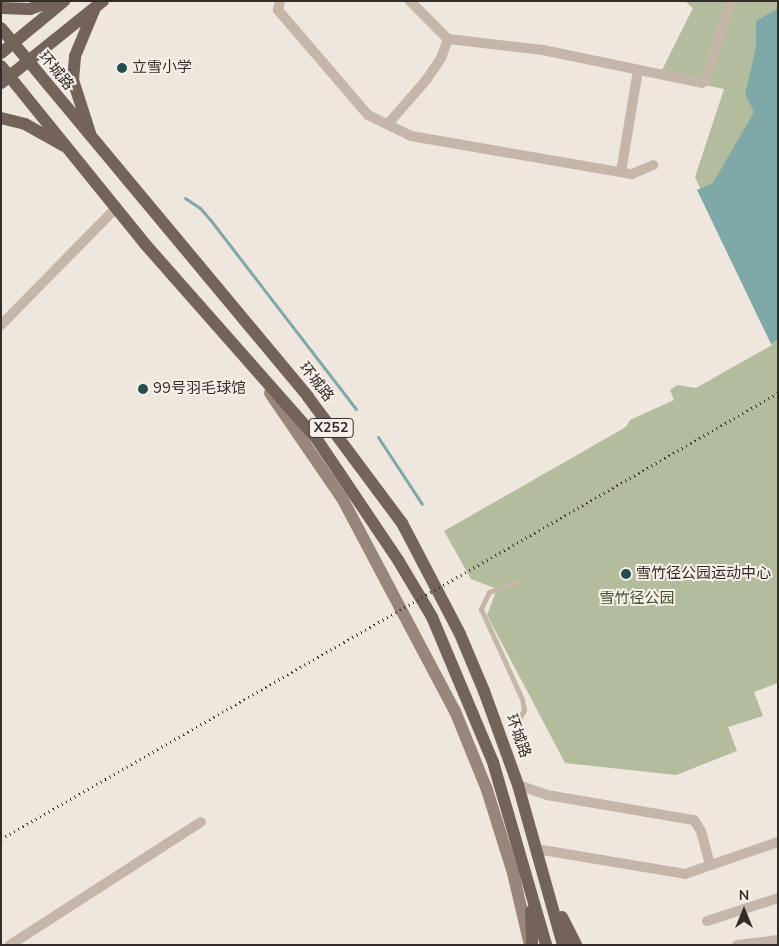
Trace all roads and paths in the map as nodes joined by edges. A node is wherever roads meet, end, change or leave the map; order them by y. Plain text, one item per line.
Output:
1 (52, 1) edge
2 (64, 1) edge
3 (280, 1) edge
4 (410, 1) edge
5 (731, 1) edge
6 (99, 5) edge
7 (1, 8) edge
8 (1, 28) edge
9 (448, 39) junction
10 (14, 44) junction
11 (1, 53) edge
12 (27, 63) junction
13 (638, 70) junction
14 (4, 75) edge
15 (1, 118) edge
16 (388, 124) junction
17 (94, 142) junction
18 (73, 151) junction
19 (653, 165) dead end
20 (621, 172) junction
21 (117, 207) junction
22 (1, 325) edge
23 (245, 356) junction
24 (520, 580) dead end
25 (518, 719) dead end
26 (518, 785) junction
27 (202, 822) dead end
28 (778, 842) edge
29 (536, 848) junction
30 (710, 865) junction
31 (550, 892) junction
32 (531, 896) junction
33 (778, 898) edge
34 (707, 921) dead end
35 (778, 940) edge
36 (10, 945) edge
37 (531, 945) edge
38 (546, 945) edge
39 (563, 945) edge
40 (576, 945) edge
41 (737, 945) edge

1 - 7 main road
2 - 10 main road
3 - 16 street
4 - 9 street
5 - 13 street
6 - 12 main road
6 - 17 main road
8 - 10 main road, 环城路 / X252
9 - 13 street
9 - 16 street
10 - 11 main road
10 - 12 main road, 环城路 / X252
12 - 14 main road
12 - 17 main road, 环城路 / X252
13 - 20 street
14 - 18 main road, X252
15 - 18 main road
16 - 20 street
17 - 26 main road, 环城路 / X252
18 - 21 main road, X252
19 - 20 street
21 - 22 street
21 - 23 main road, X252
23 - 32 main road, X252
23 - 37 main road
24 - 25 lane
26 - 29 main road, 环城路 / X252
26 - 30 street
27 - 36 street
28 - 30 street
29 - 30 street
29 - 31 main road, 环城路 / X252
31 - 39 main road
31 - 40 main road, X252
32 - 37 main road
32 - 38 main road
33 - 34 street
35 - 41 street

